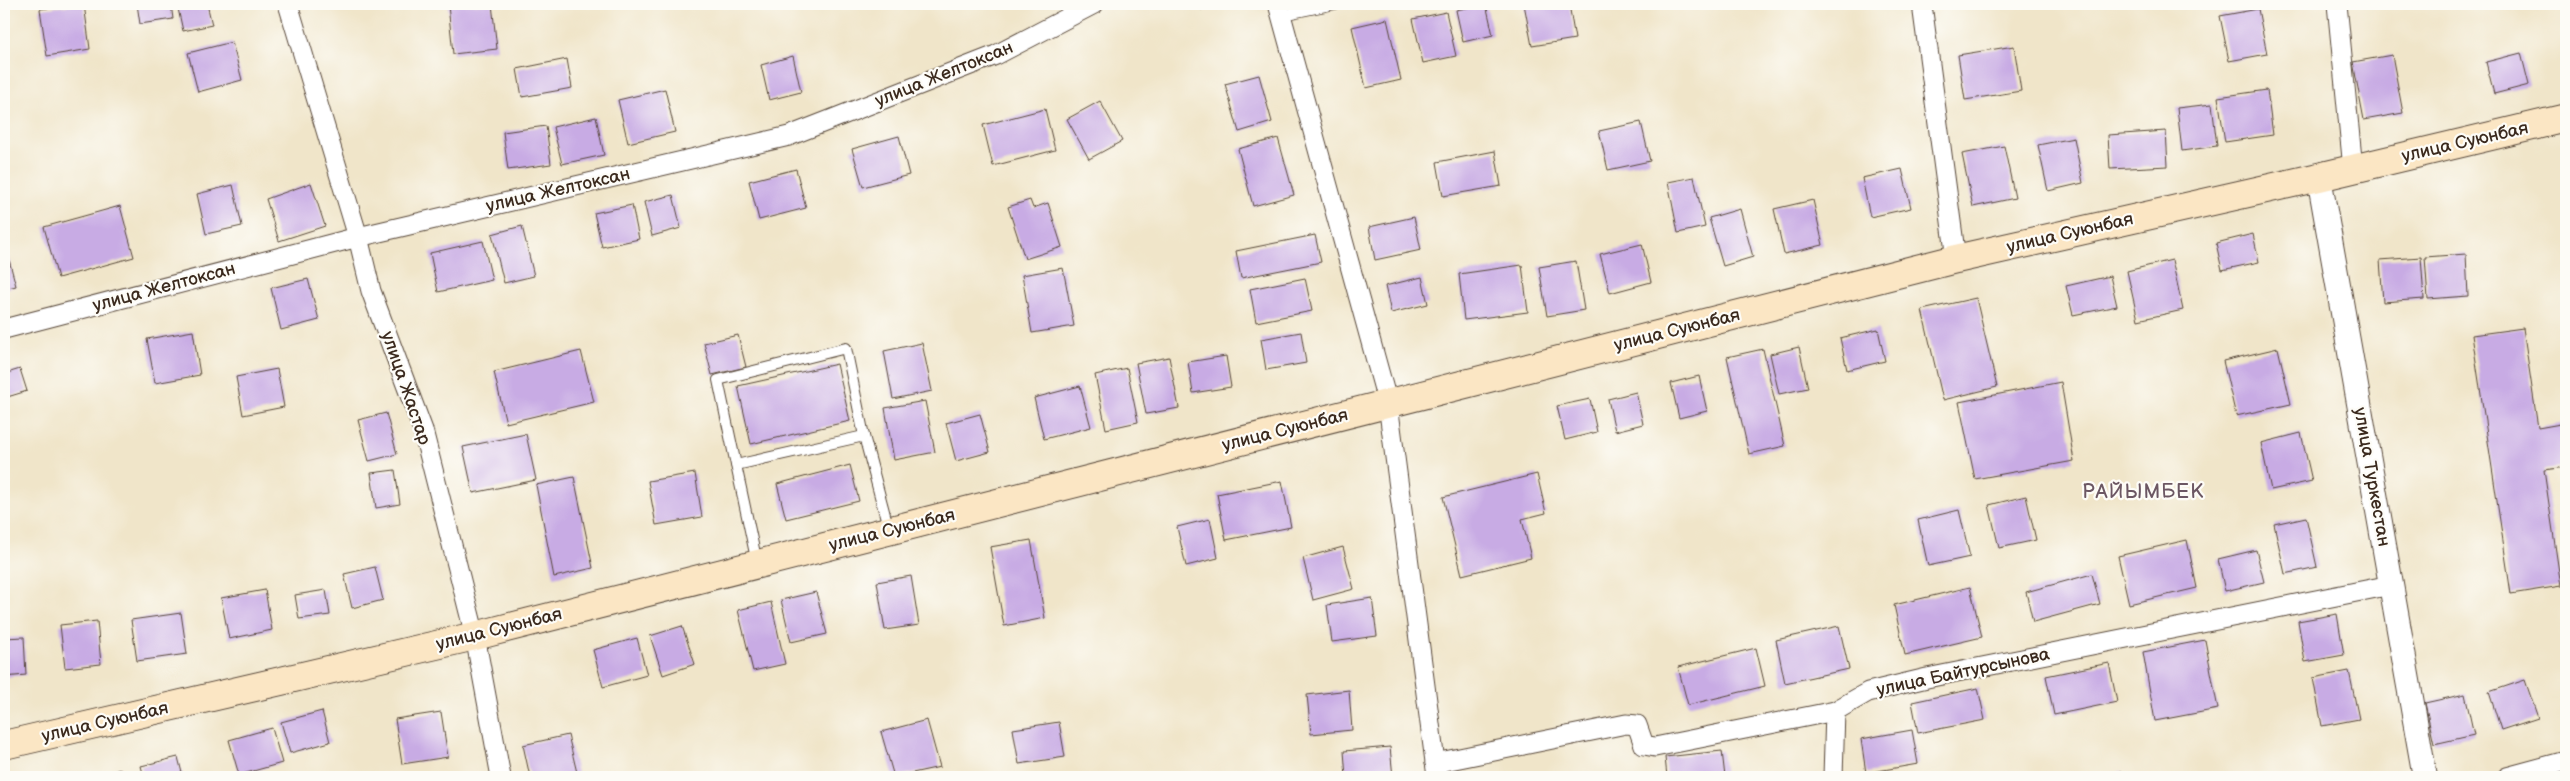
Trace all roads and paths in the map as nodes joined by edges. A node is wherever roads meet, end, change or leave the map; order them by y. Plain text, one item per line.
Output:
1 (288, 4) edge
2 (1094, 4) edge
3 (1335, 4) edge
4 (2337, 4) edge
5 (1280, 10) edge
6 (1923, 12) dead end
7 (2566, 118) edge
8 (2353, 169) junction
9 (2319, 177) junction
10 (358, 237) junction
11 (1956, 258) junction
12 (4, 329) edge
13 (1388, 404) junction
14 (864, 436) junction
15 (736, 465) junction
16 (890, 530) junction
17 (757, 564) junction
18 (2391, 585) junction
19 (476, 636) junction
20 (1835, 711) junction
21 (4, 745) edge
22 (2566, 761) edge
23 (1436, 770) edge
24 (501, 777) edge
25 (1833, 777) edge
26 (2425, 777) edge
27 (2507, 777) edge

1 - 10 street, улица Жастар
2 - 10 street, улица Желтоксан
3 - 5 lane
4 - 8 street
5 - 13 street
6 - 11 street
7 - 8 main road, улица Суюнбая
8 - 9 main road, улица Суюнбая
9 - 11 main road, улица Суюнбая
9 - 18 street, улица Туркестан
10 - 12 street, улица Желтоксан
10 - 19 street, улица Жастар
11 - 13 main road, улица Суюнбая
13 - 16 main road, улица Суюнбая
13 - 23 street
14 - 15 lane
14 - 15 lane
14 - 16 lane
15 - 17 lane
16 - 17 main road, улица Суюнбая
17 - 19 main road, улица Суюнбая
18 - 20 street, улица Байтурсынова
18 - 26 street, улица Туркестан
19 - 21 main road, улица Суюнбая
19 - 24 street, улица Жастар
20 - 23 street, улица Байтурсынова
20 - 25 street
22 - 27 street

